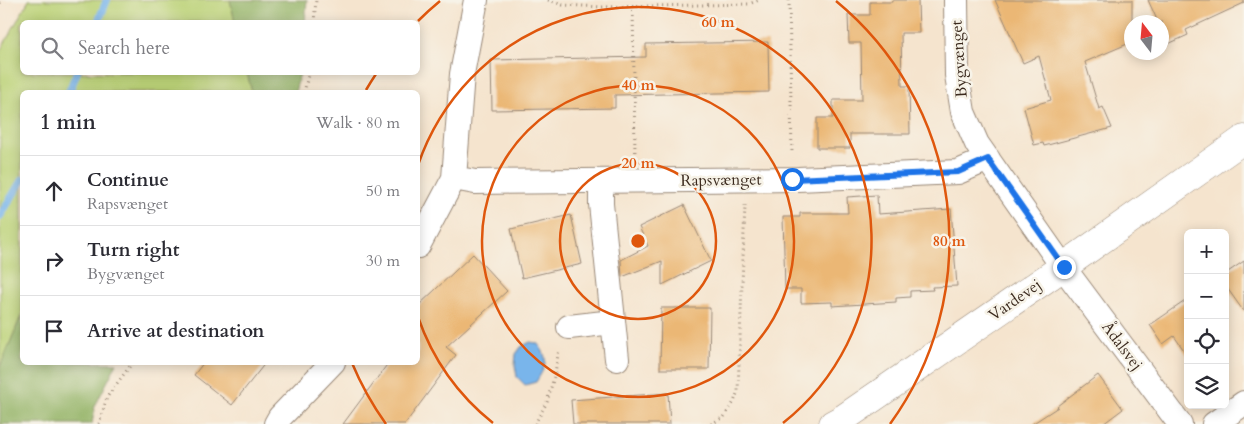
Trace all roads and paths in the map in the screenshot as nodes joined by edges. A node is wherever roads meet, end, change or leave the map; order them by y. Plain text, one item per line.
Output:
1 (3, 0) edge
2 (316, 0) edge
3 (476, 0) edge
4 (548, 0) edge
5 (759, 0) edge
6 (789, 0) edge
7 (956, 0) edge
8 (0, 3) edge
9 (632, 6) junction
10 (314, 20) edge
11 (308, 75) edge
12 (304, 90) edge
13 (1244, 139) edge
14 (988, 159) junction
15 (454, 178) junction
16 (746, 179) junction
17 (792, 179) junction
18 (601, 180) junction
19 (635, 180) junction
20 (420, 242) edge
21 (1064, 267) junction
22 (613, 322) junction
23 (569, 327) joint
24 (617, 359) dead end
25 (131, 365) edge
26 (330, 365) edge
27 (1244, 403) edge
28 (99, 424) edge
29 (276, 424) edge
30 (535, 424) edge
31 (711, 424) edge
32 (834, 424) edge
33 (1180, 424) edge
34 (1214, 424) edge

1 - 8 path
2 - 10 path
3 - 15 street
4 - 9 path
5 - 9 path
6 - 17 path
7 - 14 street, Bygvænget
9 - 19 path
11 - 12 path
13 - 21 street, Vardevej
14 - 17 street, Rapsvænget
14 - 21 street, Bygvænget
15 - 18 street, Rapsvænget
15 - 20 street
16 - 17 street, Rapsvænget
16 - 19 street, Rapsvænget
16 - 31 path
18 - 19 street, Rapsvænget
18 - 22 street
21 - 32 street, Vardevej
21 - 33 street, Ådalsvej
22 - 23 street
22 - 24 street
23 - 30 path
25 - 28 path
26 - 29 street
27 - 34 street

